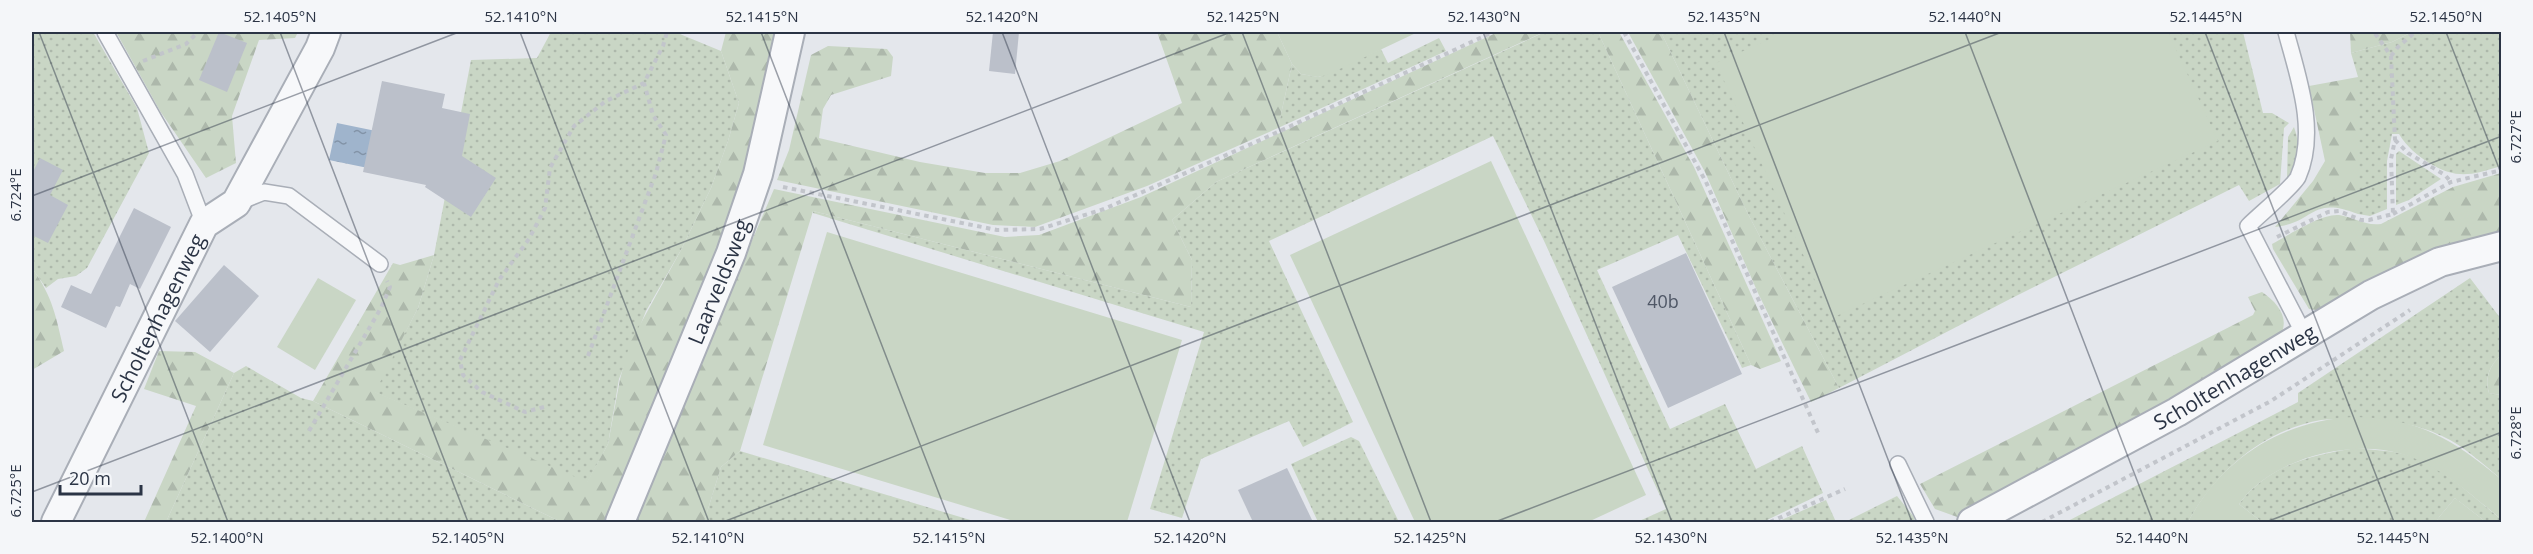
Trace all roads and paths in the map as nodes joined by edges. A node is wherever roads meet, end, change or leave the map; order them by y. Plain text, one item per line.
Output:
1 (105, 32) edge
2 (198, 32) edge
3 (326, 32) edge
4 (667, 32) edge
5 (790, 32) edge
6 (1493, 32) edge
7 (1624, 32) edge
8 (2286, 32) edge
9 (2374, 32) edge
10 (2415, 32) edge
11 (2391, 56) junction
12 (125, 68) junction
13 (644, 82) junction
14 (2395, 140) junction
15 (2502, 170) edge
16 (755, 182) junction
17 (2451, 182) junction
18 (236, 203) junction
19 (2393, 214) junction
20 (204, 224) junction
21 (2260, 246) junction
22 (2502, 246) edge
23 (380, 264) joint
24 (2419, 303) dead end
25 (2305, 336) junction
26 (588, 356) dead end
27 (544, 407) dead end
28 (309, 431) dead end
29 (1819, 435) dead end
30 (1898, 464) dead end
31 (1845, 489) dead end
32 (56, 522) edge
33 (621, 522) edge
34 (1770, 522) edge
35 (1926, 522) edge
36 (1972, 522) edge
37 (2042, 522) edge

1 - 12 lane
2 - 12 path
3 - 18 street, Scholtenhagenweg
4 - 13 path
5 - 16 street, Laarveldsweg
6 - 16 path
7 - 29 path
8 - 21 lane
9 - 11 path
10 - 11 path
11 - 14 path
12 - 20 lane
13 - 26 path
13 - 27 path
14 - 17 path
14 - 19 path
15 - 17 path
16 - 33 street, Laarveldsweg
17 - 19 path
18 - 20 street, Scholtenhagenweg
18 - 23 lane
19 - 21 path
20 - 32 street, Scholtenhagenweg
21 - 25 lane
22 - 25 street, Scholtenhagenweg
23 - 28 path
24 - 37 path, Scholtenhagenweg
25 - 36 street, Scholtenhagenweg
30 - 35 lane
31 - 34 path

